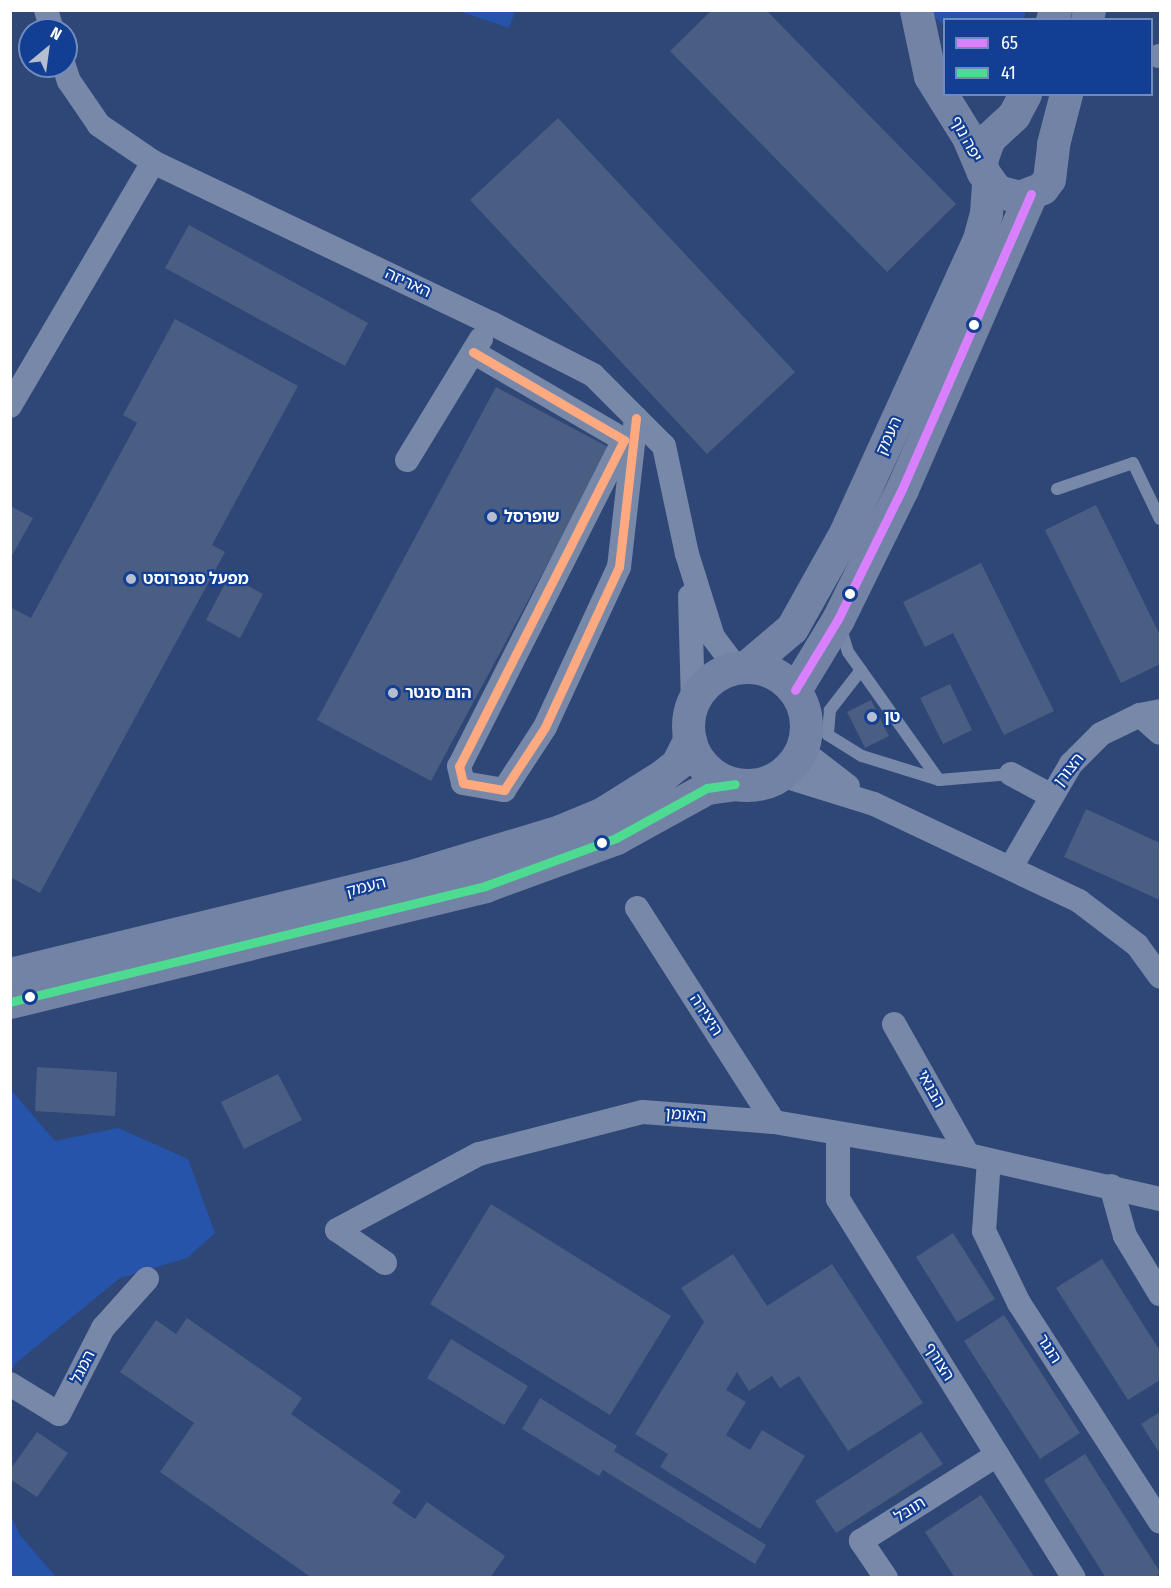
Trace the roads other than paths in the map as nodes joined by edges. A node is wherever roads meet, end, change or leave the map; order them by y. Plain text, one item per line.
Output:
1 (916, 10) edge
2 (68, 78) edge
3 (940, 88) edge
4 (945, 96) edge
5 (947, 96) edge
6 (1024, 96) edge
7 (1065, 96) edge
8 (1002, 126) junction
9 (153, 162) junction
10 (985, 177) junction
11 (1031, 194) junction
12 (491, 322) junction
13 (473, 352) junction
14 (10, 406) edge
15 (636, 418) junction
16 (624, 440) junction
17 (407, 460) dead end
18 (1057, 489) dead end
19 (1161, 519) edge
20 (687, 554) junction
21 (838, 619) junction
22 (741, 667) junction
23 (861, 670) junction
24 (795, 690) junction
25 (693, 702) junction
26 (1150, 713) edge
27 (1161, 733) edge
28 (690, 740) junction
29 (791, 763) junction
30 (1011, 774) joint
31 (939, 780) junction
32 (735, 784) junction
33 (1050, 795) junction
34 (1011, 867) junction
35 (637, 908) dead end
36 (10, 974) edge
37 (1161, 977) edge
38 (10, 1002) edge
39 (894, 1024) dead end
40 (774, 1122) junction
41 (838, 1136) junction
42 (979, 1158) junction
43 (1161, 1185) edge
44 (1111, 1186) junction
45 (1161, 1199) edge
46 (385, 1263) dead end
47 (147, 1279) dead end
48 (1161, 1294) edge
49 (10, 1384) edge
50 (997, 1455) junction
51 (1161, 1521) edge
52 (886, 1578) edge
53 (1074, 1578) edge

1 - 3 main road, יפה נוף
2 - 9 street, האריזה
4 - 10 main road, יפה נוף
5 - 8 main road, יפה נוף
6 - 8 main road, העמק
7 - 11 main road, העמק
8 - 10 main road, העמק
9 - 12 street, האריזה
9 - 14 street
10 - 11 main road
10 - 22 main road, העמק
11 - 21 main road, העמק
12 - 13 street
12 - 15 street, האריזה
13 - 16 street
13 - 17 street
15 - 16 street
15 - 16 street
15 - 20 street, האריזה
18 - 19 lane
20 - 22 street, האריזה
20 - 25 street, האריזה
21 - 23 lane
21 - 24 main road, העמק
22 - 24 main road
22 - 25 main road
23 - 31 lane
23 - 31 lane
24 - 29 main road
25 - 28 main road
26 - 27 street
26 - 33 street, הצורן
28 - 32 main road
28 - 36 main road, העמק
29 - 32 main road
29 - 34 street
30 - 31 lane
30 - 33 street
32 - 38 main road, העמק
33 - 34 street, הצורן
34 - 37 street
35 - 40 street, היצירה
39 - 42 street, הבנאי
40 - 41 street, האומן
40 - 46 street, האומן
41 - 42 street, האומן
41 - 50 street, הצורף
42 - 44 street, האומן
42 - 51 street, הנגר
43 - 44 street
44 - 45 street
44 - 48 street
47 - 49 street, המגל
50 - 52 street, תובל
50 - 53 street, הצורף

